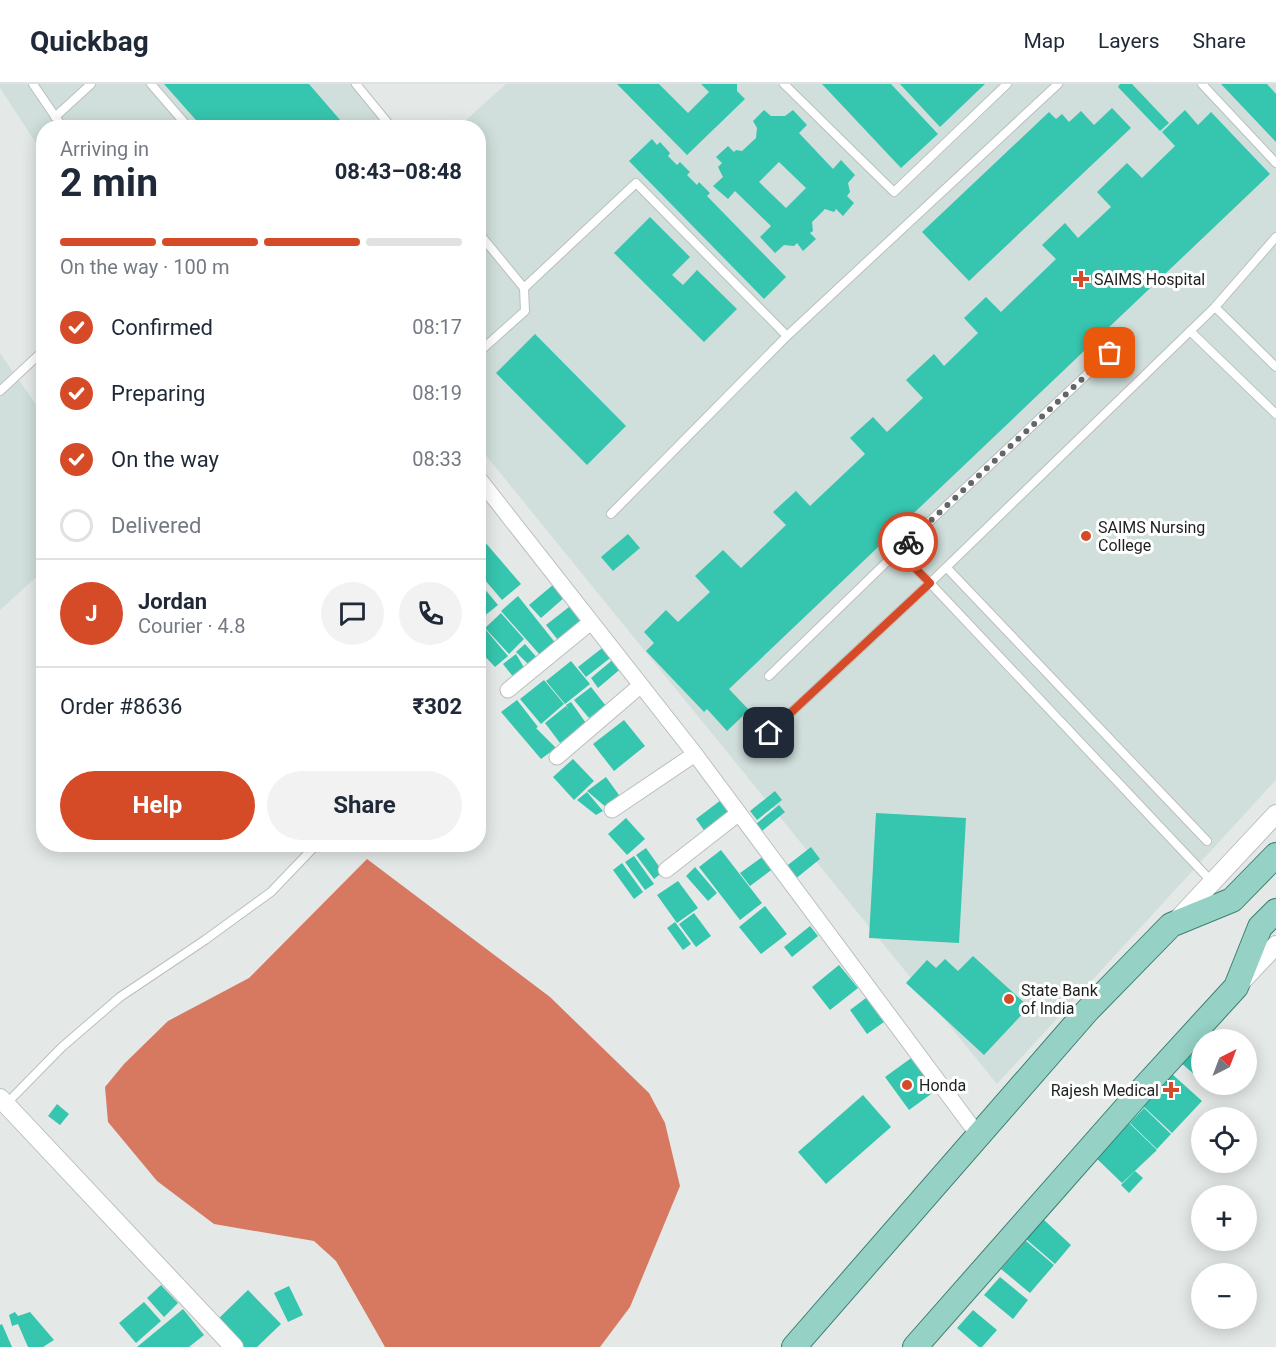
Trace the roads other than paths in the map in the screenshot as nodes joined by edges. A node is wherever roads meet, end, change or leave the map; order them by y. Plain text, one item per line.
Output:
1 (33, 84) edge
2 (91, 84) edge
3 (151, 84) edge
4 (356, 84) edge
5 (784, 84) edge
6 (1007, 84) edge
7 (1058, 84) edge
8 (1202, 84) edge
9 (55, 117) junction
10 (57, 120) edge
11 (182, 120) edge
12 (385, 120) edge
13 (1276, 163) edge
14 (1276, 237) edge
15 (486, 242) edge
16 (524, 288) junction
17 (1215, 307) junction
18 (1190, 331) junction
19 (787, 336) junction
20 (486, 346) edge
21 (1110, 353) dead end
22 (36, 357) edge
23 (1276, 367) edge
24 (0, 391) edge
25 (1276, 414) edge
26 (486, 488) edge
27 (610, 514) dead end
28 (898, 551) junction
29 (947, 568) junction
30 (930, 583) junction
31 (591, 622) junction
32 (769, 676) dead end
33 (641, 685) junction
34 (508, 690) dead end
35 (769, 733) dead end
36 (695, 754) junction
37 (557, 757) dead end
38 (612, 810) dead end
39 (739, 813) junction
40 (1276, 814) edge
41 (1207, 841) dead end
42 (309, 852) edge
43 (1276, 855) edge
44 (666, 870) dead end
45 (1212, 882) junction
46 (1171, 925) junction
47 (1271, 928) edge
48 (3, 1101) edge
49 (978, 1135) junction
50 (234, 1347) edge
51 (794, 1347) edge
52 (915, 1347) edge

1 - 9 lane
2 - 9 lane
3 - 11 lane
4 - 12 lane
5 - 6 lane
7 - 19 lane
8 - 13 lane
9 - 10 lane
14 - 17 lane
15 - 16 lane
16 - 19 lane
16 - 20 lane
17 - 18 lane
17 - 23 lane
18 - 25 lane
18 - 29 lane
19 - 27 lane
21 - 28 lane
22 - 24 lane
26 - 31 street
28 - 30 lane
28 - 32 lane
29 - 30 lane
29 - 41 lane
30 - 35 lane
30 - 45 lane
31 - 33 street
31 - 34 street
33 - 36 street
33 - 37 street
36 - 38 street
36 - 39 street
39 - 44 street
39 - 49 street
40 - 45 street
42 - 48 lane
43 - 46 main road
45 - 46 street
46 - 49 main road
47 - 52 main road
48 - 50 street
49 - 51 main road

